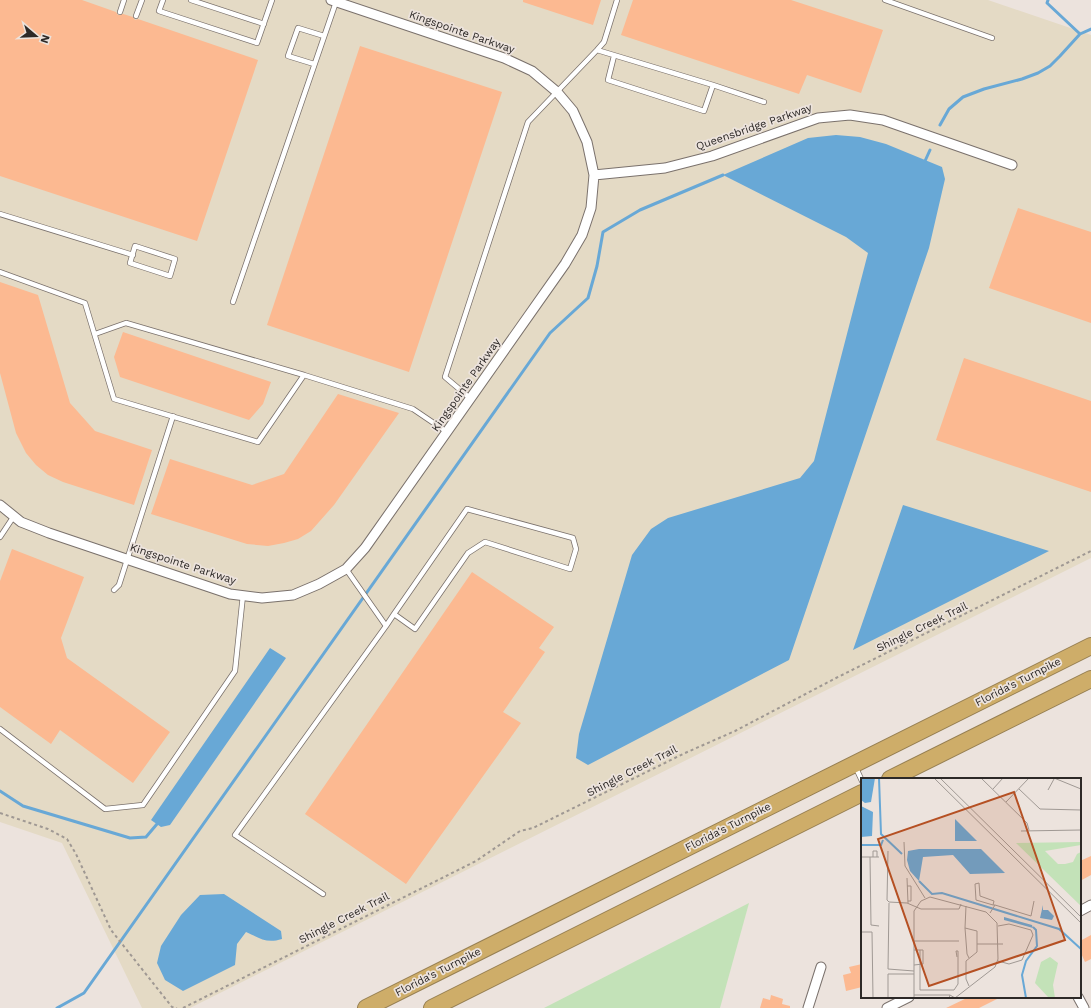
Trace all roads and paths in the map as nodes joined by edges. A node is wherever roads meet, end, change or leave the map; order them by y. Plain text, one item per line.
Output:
1 (124, 0) edge
2 (142, 0) edge
3 (163, 0) edge
4 (191, 0) edge
5 (272, 0) edge
6 (617, 0) edge
7 (885, 0) edge
8 (334, 1) edge
9 (120, 12) dead end
10 (136, 16) dead end
11 (264, 24) junction
12 (324, 36) junction
13 (992, 38) dead end
14 (597, 50) junction
15 (614, 56) junction
16 (314, 64) junction
17 (713, 85) junction
18 (557, 92) junction
19 (764, 102) dead end
20 (1012, 165) dead end
21 (594, 175) junction
22 (0, 214) edge
23 (133, 255) junction
24 (0, 272) edge
25 (233, 302) dead end
26 (95, 334) junction
27 (304, 374) junction
28 (470, 399) junction
29 (172, 416) junction
30 (447, 432) junction
31 (0, 505) edge
32 (14, 516) junction
33 (0, 537) edge
34 (1091, 551) edge
35 (126, 559) junction
36 (346, 569) junction
37 (114, 590) dead end
38 (243, 595) junction
39 (394, 614) junction
40 (386, 626) junction
41 (1091, 646) edge
42 (1091, 679) edge
43 (0, 729) edge
44 (855, 764) junction
45 (892, 778) edge
46 (861, 779) edge
47 (861, 794) edge
48 (0, 813) edge
49 (323, 894) dead end
50 (1091, 905) edge
51 (1081, 910) edge
52 (821, 967) dead end
53 (907, 998) edge
54 (1079, 998) edge
55 (177, 1008) edge
56 (183, 1008) edge
57 (366, 1008) edge
58 (432, 1008) edge
59 (808, 1008) edge
60 (887, 1008) edge
61 (1084, 1008) edge

1 - 9 lane
2 - 10 lane
3 - 11 lane
4 - 11 lane
5 - 11 lane
6 - 14 lane
7 - 13 lane
8 - 12 lane
8 - 18 street, Kingspointe Parkway
12 - 16 lane
12 - 16 lane
14 - 15 lane
14 - 18 lane
15 - 17 lane
15 - 17 lane
16 - 25 lane
17 - 19 lane
18 - 21 street, Kingspointe Parkway
18 - 28 lane
20 - 21 street, Queensbridge Parkway
21 - 28 street, Kingspointe Parkway
22 - 23 lane
23 - 23 lane
24 - 26 lane
26 - 27 lane
26 - 29 lane
27 - 29 lane
27 - 30 lane
28 - 30 street, Kingspointe Parkway
29 - 35 lane
30 - 36 street, Kingspointe Parkway
31 - 32 street, Kingspointe Parkway
32 - 33 lane
32 - 35 street, Kingspointe Parkway
34 - 56 path, Shingle Creek Trail
35 - 37 lane
35 - 38 street, Kingspointe Parkway
36 - 38 street, Kingspointe Parkway
36 - 40 lane
38 - 43 lane
39 - 39 lane
39 - 40 lane
40 - 49 lane
41 - 44 highway, Florida's Turnpike
42 - 45 highway
44 - 46 lane
44 - 57 highway, Florida's Turnpike
47 - 58 highway
48 - 55 path
50 - 51 street
52 - 59 street
53 - 60 street
54 - 61 street

